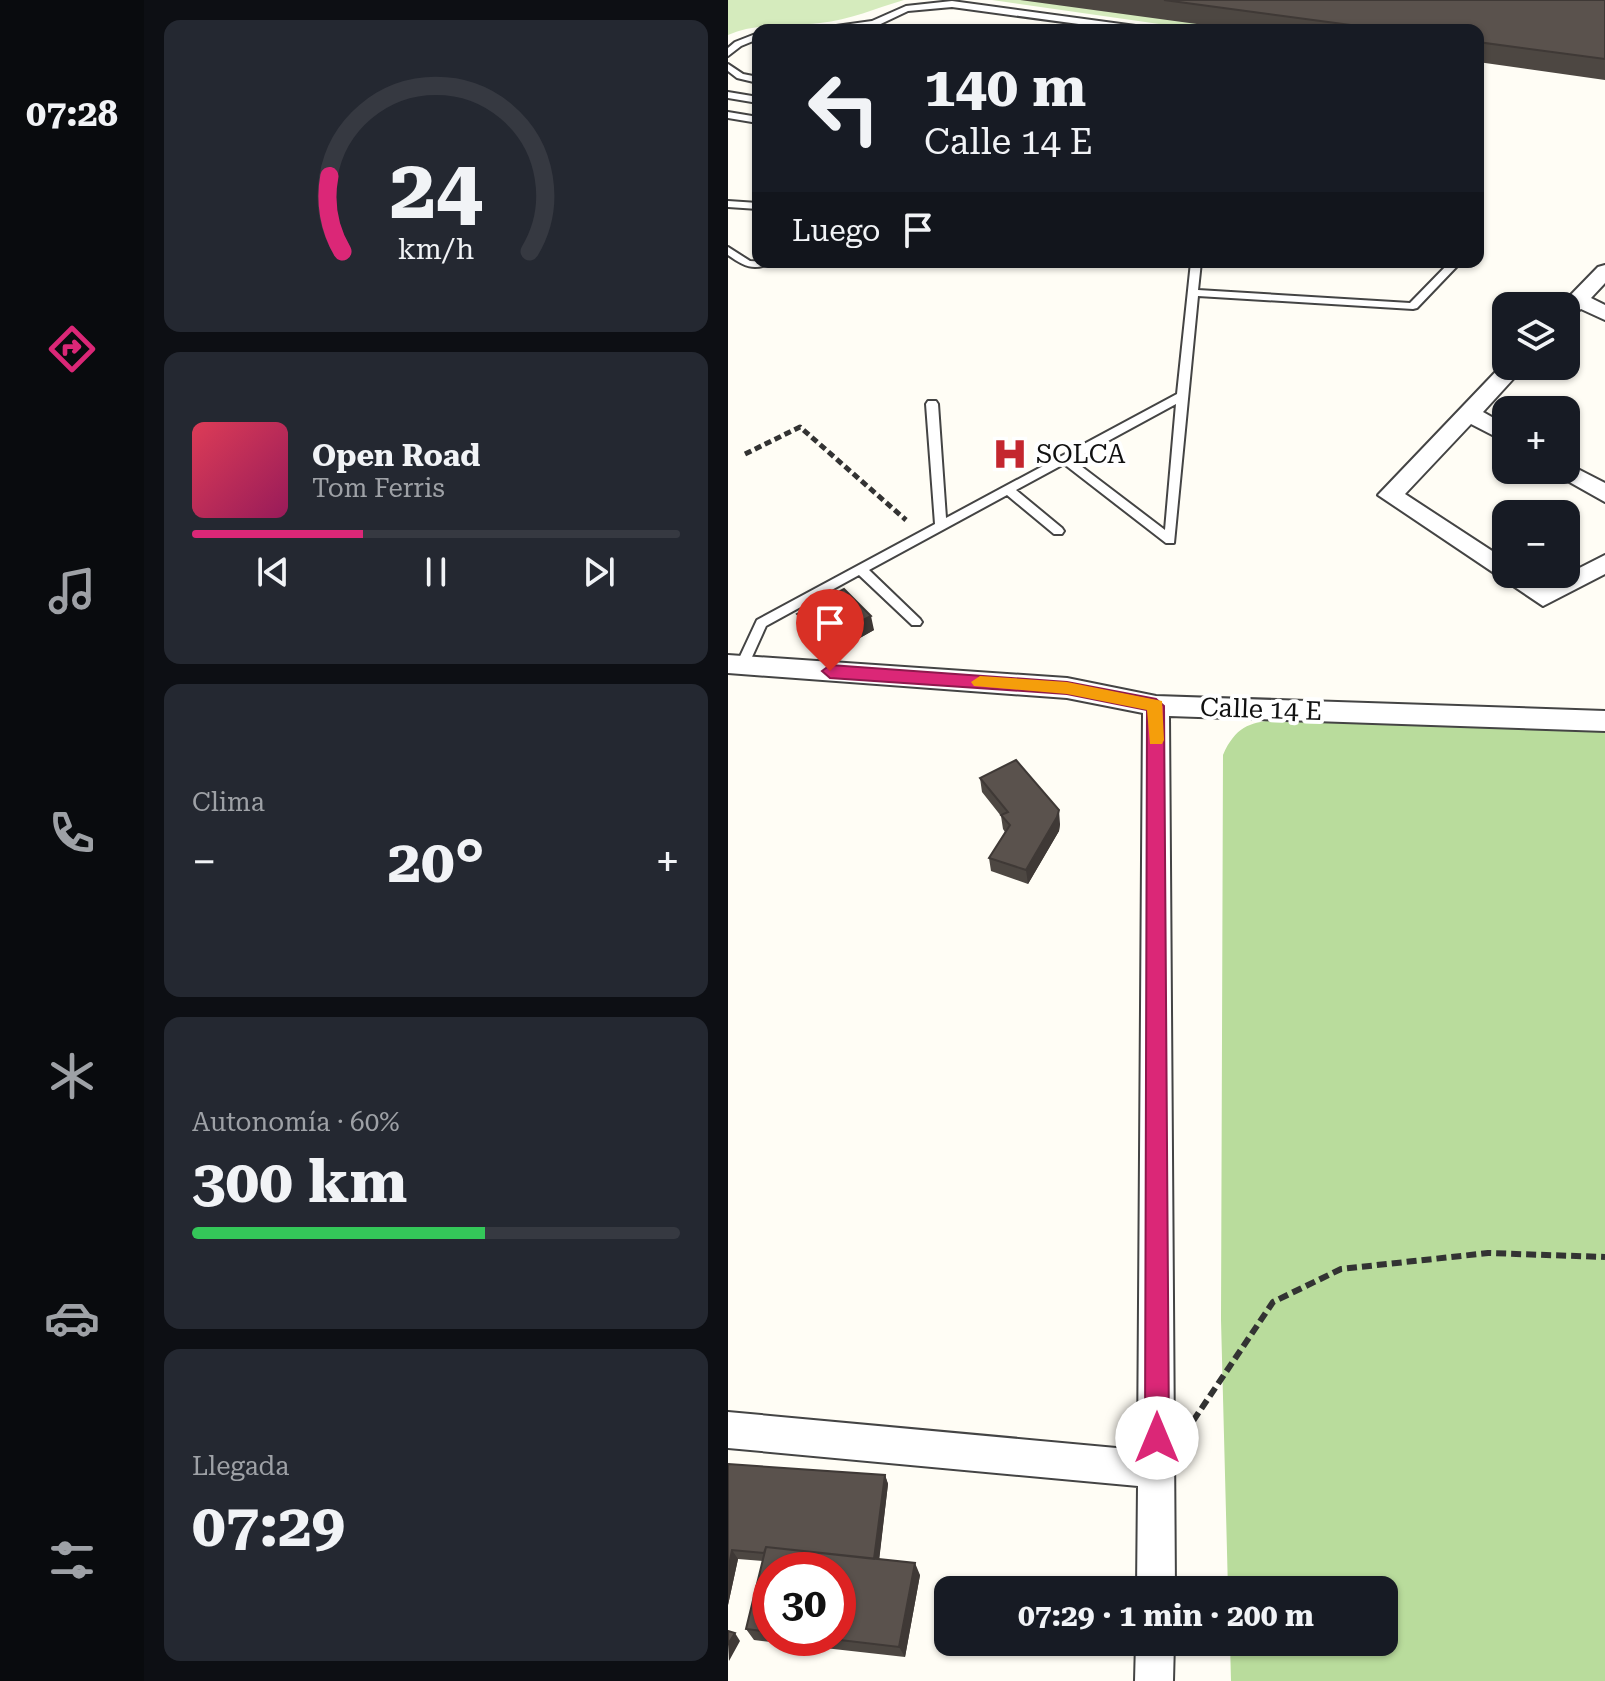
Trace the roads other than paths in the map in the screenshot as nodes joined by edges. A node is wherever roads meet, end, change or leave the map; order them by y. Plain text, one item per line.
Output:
1 (1060, 18) junction
2 (881, 20) junction
3 (860, 24) edge
4 (873, 24) edge
5 (878, 24) edge
6 (1056, 24) edge
7 (1102, 24) edge
8 (752, 38) edge
9 (733, 45) edge
10 (728, 53) edge
11 (728, 67) edge
12 (728, 75) edge
13 (740, 76) junction
14 (752, 79) edge
15 (728, 95) edge
16 (752, 99) edge
17 (728, 115) edge
18 (752, 119) edge
19 (728, 204) edge
20 (752, 206) edge
21 (728, 250) edge
22 (752, 264) edge
23 (1195, 268) edge
24 (1450, 268) edge
25 (1605, 271) edge
26 (1193, 293) junction
27 (1580, 297) edge
28 (1580, 307) edge
29 (1605, 314) edge
30 (1501, 380) edge
31 (1182, 396) junction
32 (932, 404) dead end
33 (1469, 413) junction
34 (1492, 427) edge
35 (1065, 459) junction
36 (1580, 479) edge
37 (1008, 490) junction
38 (1605, 494) edge
39 (941, 526) junction
40 (1058, 531) dead end
41 (1492, 563) edge
42 (1605, 563) edge
43 (861, 570) junction
44 (1580, 577) edge
45 (1530, 588) edge
46 (1559, 588) edge
47 (916, 622) dead end
48 (735, 664) edge
49 (1156, 706) junction
50 (1605, 721) edge
51 (728, 1430) edge
52 (1157, 1470) junction
53 (1156, 1576) edge
54 (1155, 1656) edge
55 (1154, 1681) edge

1 - 2 lane
1 - 6 lane
1 - 7 lane
2 - 3 lane
2 - 4 lane
2 - 5 lane
8 - 9 lane
9 - 10 lane
11 - 13 lane
12 - 13 lane
13 - 14 lane
15 - 16 lane
17 - 18 lane
19 - 20 lane
21 - 22 lane
23 - 26 lane
24 - 26 lane
25 - 27 street
26 - 31 lane
28 - 29 street
30 - 33 street
31 - 35 lane
31 - 35 lane
32 - 39 lane
33 - 34 street
33 - 41 street
35 - 37 lane
36 - 38 street
37 - 39 lane
37 - 40 lane
39 - 43 lane
42 - 44 street
43 - 47 lane
43 - 48 lane
45 - 46 street
48 - 49 street, Calle 14 E
49 - 50 street, Calle 14 E
49 - 52 street
51 - 52 street
52 - 53 street
54 - 55 street

